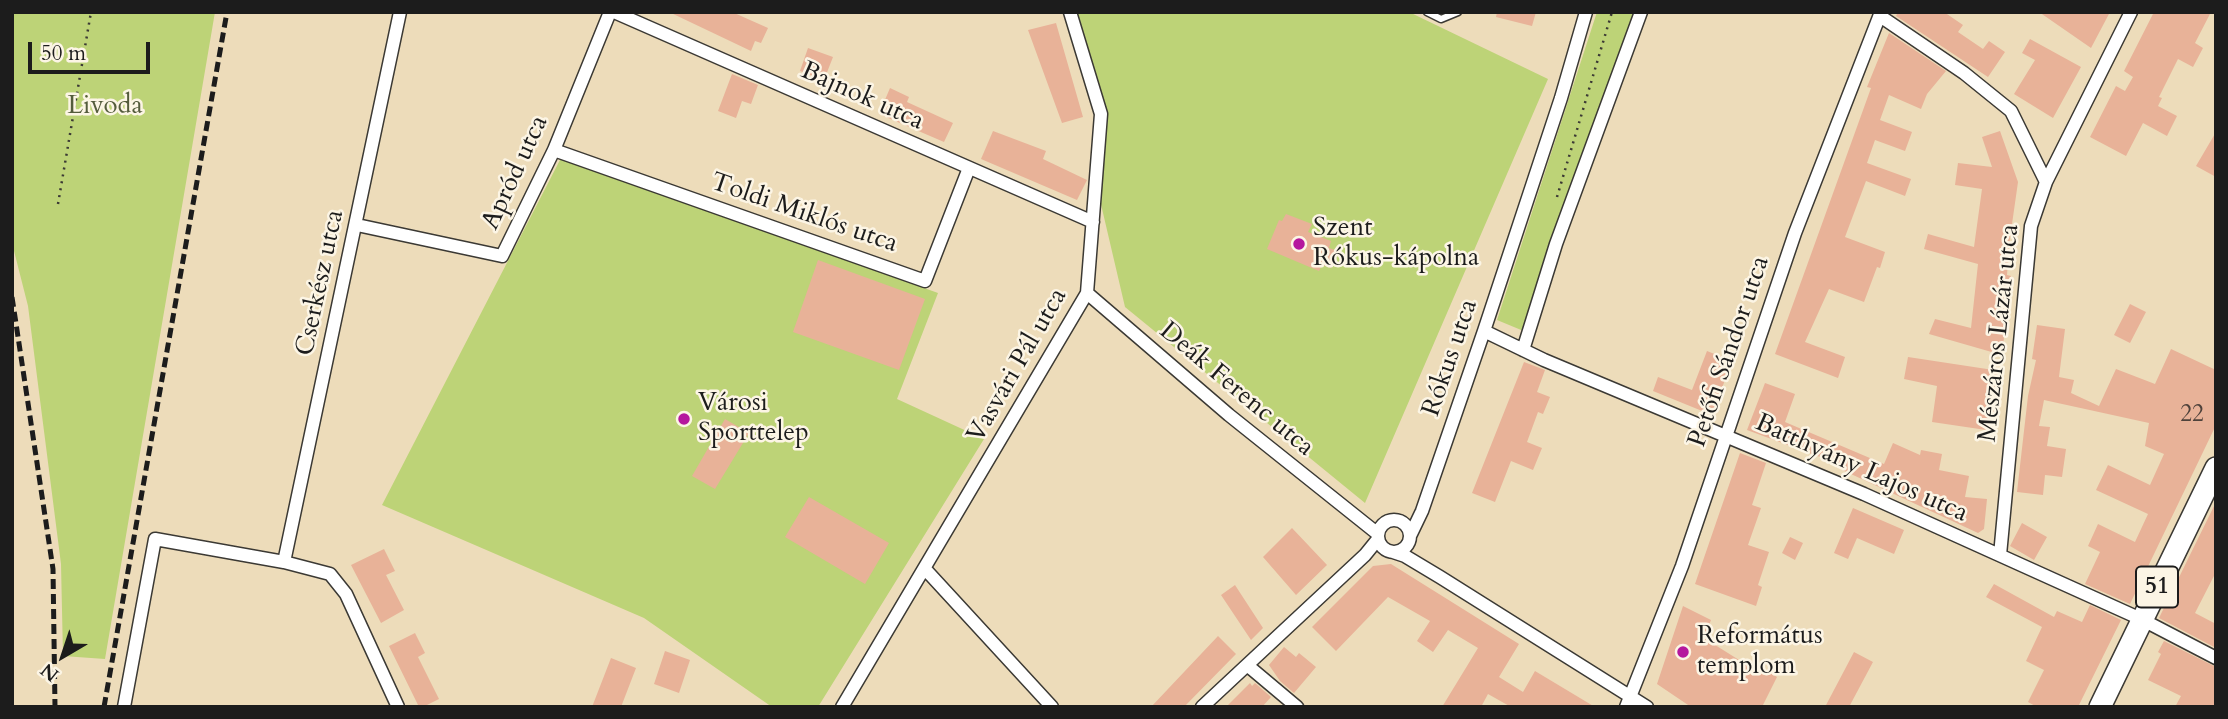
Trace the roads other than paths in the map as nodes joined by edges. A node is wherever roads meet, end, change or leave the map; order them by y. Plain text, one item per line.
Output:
1 (400, 12) edge
2 (612, 12) edge
3 (1070, 12) edge
4 (1427, 12) edge
5 (1458, 12) edge
6 (1586, 12) edge
7 (1641, 12) edge
8 (2131, 12) edge
9 (1880, 14) edge
10 (554, 150) junction
11 (968, 169) junction
12 (2046, 182) junction
13 (1093, 222) junction
14 (358, 225) junction
15 (1087, 293) junction
16 (1484, 331) junction
17 (1523, 350) junction
18 (1726, 434) junction
19 (2216, 468) edge
20 (1417, 516) junction
21 (1357, 518) junction
22 (1390, 520) junction
23 (1378, 536) junction
24 (1410, 538) junction
25 (1391, 552) junction
26 (1365, 555) junction
27 (2000, 555) junction
28 (284, 562) junction
29 (926, 570) junction
30 (1440, 577) junction
31 (2141, 619) junction
32 (2216, 658) edge
33 (1247, 664) junction
34 (1630, 702) edge
35 (124, 707) edge
36 (398, 707) edge
37 (842, 707) edge
38 (1052, 707) edge
39 (1202, 707) edge
40 (1297, 707) edge
41 (1647, 707) edge
42 (2100, 707) edge

1 - 14 street, Cserkész utca
2 - 10 street, Apród utca
2 - 11 street, Bajnok utca
3 - 13 street, Vasvári Pál utca
4 - 5 lane
6 - 16 street, Rókus utca
7 - 17 street
8 - 12 street, Mészáros Lázár utca
9 - 12 street
9 - 18 street, Petőfi Sándor utca
10 - 11 street, Toldi Miklós utca
10 - 14 street, Apród utca
11 - 13 street, Bajnok utca
12 - 27 street, Mészáros Lázár utca
13 - 15 street, Vasvári Pál utca
14 - 28 street, Cserkész utca
15 - 21 street, Deák Ferenc utca
15 - 29 street, Vasvári Pál utca
16 - 17 street, Batthyány Lajos utca
16 - 20 street, Rókus utca
17 - 18 street, Batthyány Lajos utca
18 - 27 street, Batthyány Lajos utca
18 - 34 street, Petőfi Sándor utca
19 - 31 main road, 51
20 - 22 street
20 - 24 street, Rókus utca
21 - 22 street
21 - 23 street, Deák Ferenc utca
22 - 23 street
22 - 24 street
23 - 25 street
23 - 26 street
24 - 25 street
24 - 30 street
25 - 26 street
25 - 30 street
26 - 33 street
27 - 31 street, Batthyány Lajos utca
28 - 35 street
28 - 36 street
29 - 37 street, Vasvári Pál utca
29 - 38 street
30 - 34 street
31 - 32 street, Batthyány Lajos utca
31 - 42 main road, 51
33 - 39 street
33 - 40 street
34 - 41 street

